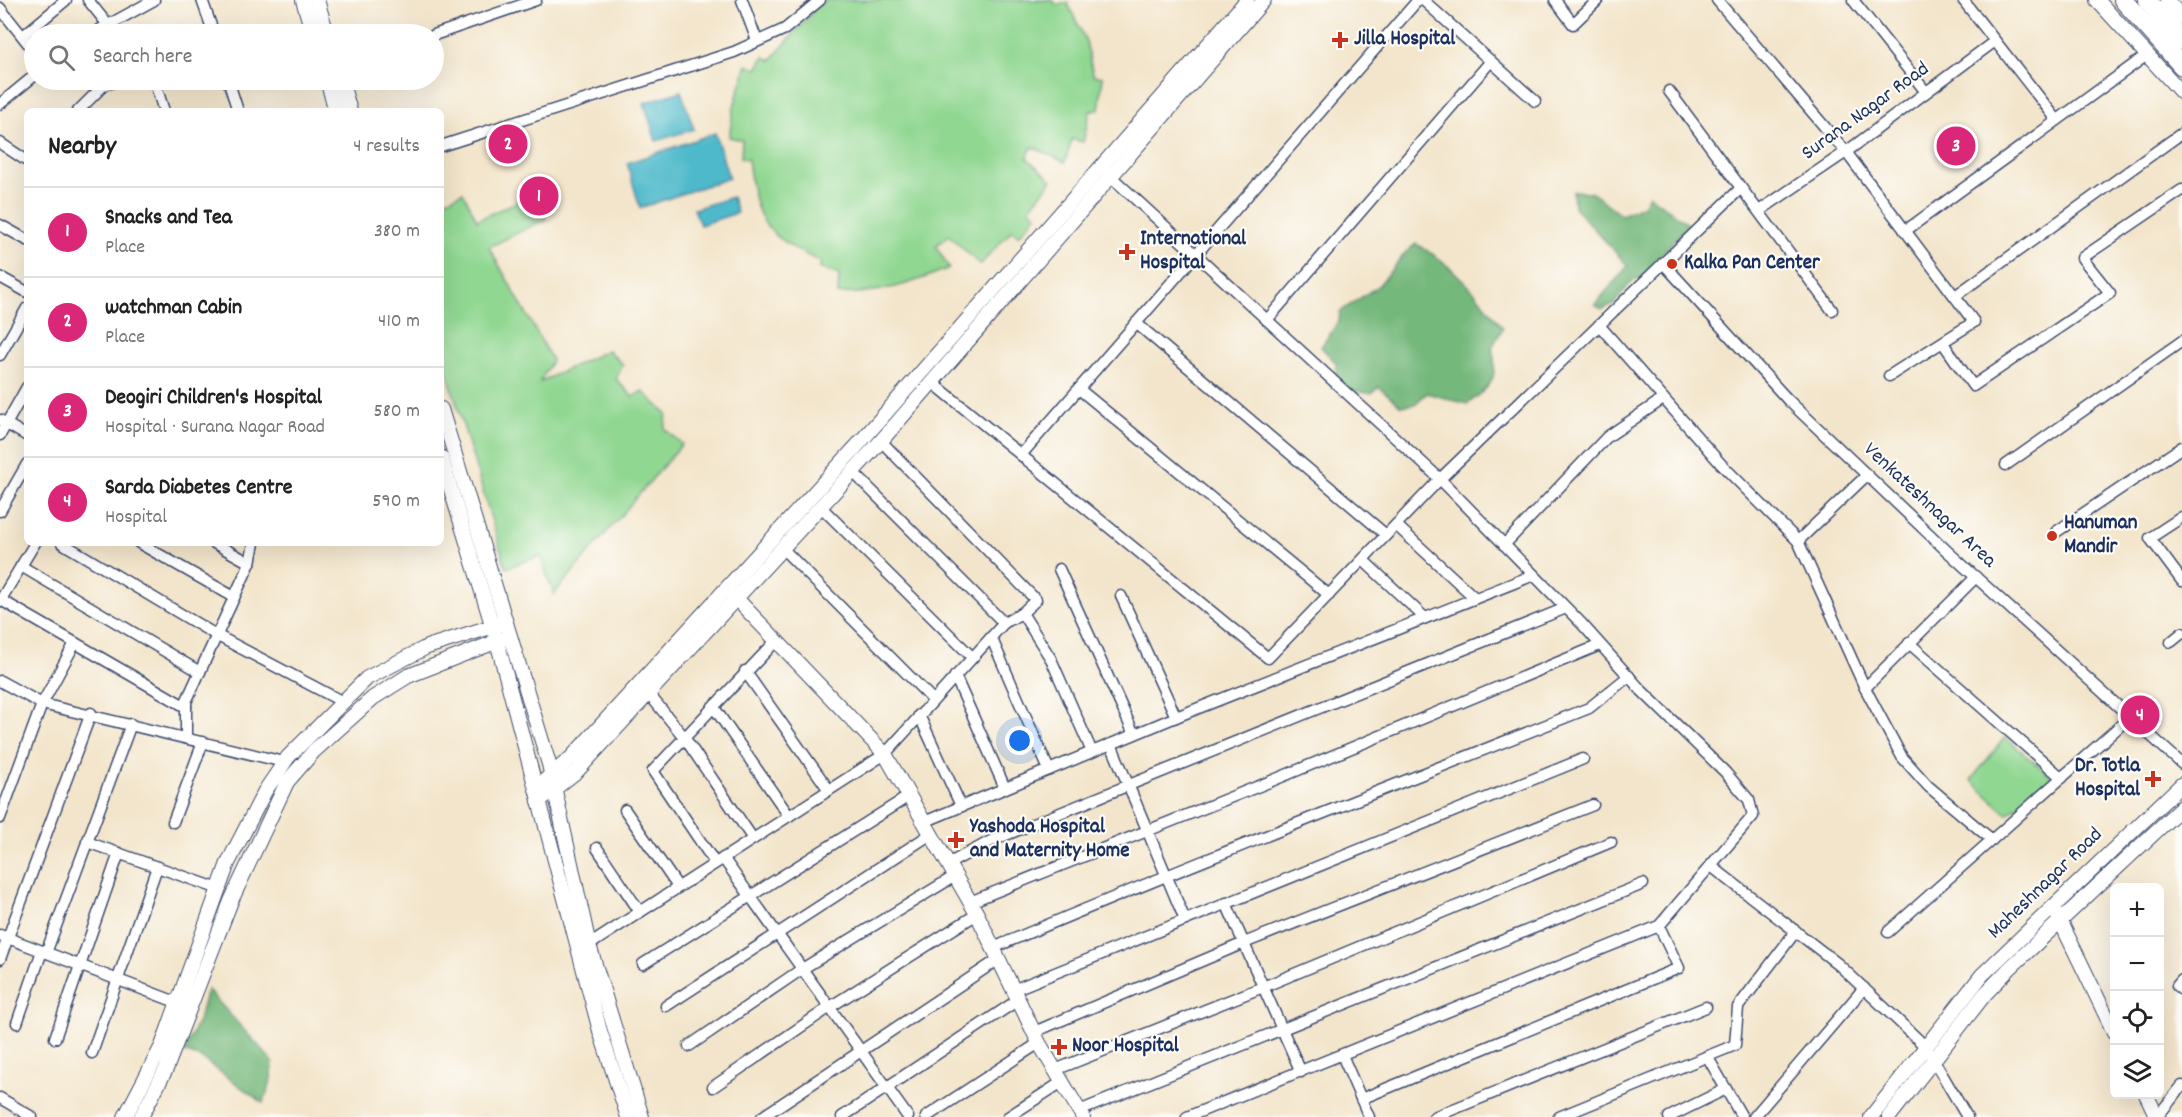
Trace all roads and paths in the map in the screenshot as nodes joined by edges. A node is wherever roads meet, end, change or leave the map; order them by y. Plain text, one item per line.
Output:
1 (66, 0) edge
2 (88, 0) edge
3 (154, 0) edge
4 (202, 0) edge
5 (303, 0) edge
6 (317, 0) edge
7 (536, 0) edge
8 (742, 0) edge
9 (819, 0) edge
10 (1247, 0) edge
11 (1264, 0) edge
12 (1418, 0) edge
13 (1423, 0) edge
14 (1556, 0) edge
15 (1598, 0) edge
16 (1717, 0) edge
17 (1853, 0) edge
18 (1963, 0) edge
19 (2097, 0) edge
20 (2123, 0) edge
21 (2147, 0) edge
22 (2167, 0) edge
23 (0, 8) edge
24 (2182, 18) edge
25 (37, 24) edge
26 (107, 24) edge
27 (110, 24) edge
28 (210, 24) edge
29 (310, 24) edge
30 (324, 24) edge
31 (444, 32) edge
32 (23, 36) edge
33 (2182, 40) edge
34 (757, 41) junction
35 (1995, 41) junction
36 (2146, 55) junction
37 (1491, 61) junction
38 (2182, 66) edge
39 (24, 84) edge
40 (100, 90) edge
41 (157, 90) edge
42 (231, 90) edge
43 (330, 90) edge
44 (344, 90) edge
45 (1669, 91) dead end
46 (1926, 92) junction
47 (2182, 93) edge
48 (1535, 101) dead end
49 (0, 104) edge
50 (81, 108) edge
51 (163, 108) edge
52 (237, 108) edge
53 (335, 108) edge
54 (349, 108) edge
55 (2057, 120) junction
56 (2182, 133) edge
57 (0, 143) edge
58 (444, 145) edge
59 (1846, 152) junction
60 (24, 159) edge
61 (1101, 167) junction
62 (1112, 177) junction
63 (1741, 188) junction
64 (2182, 190) edge
65 (1759, 212) junction
66 (0, 225) edge
67 (1905, 231) junction
68 (24, 238) edge
69 (1196, 254) junction
70 (1663, 263) junction
71 (0, 277) edge
72 (24, 290) edge
73 (1954, 296) junction
74 (1832, 310) dead end
75 (24, 313) edge
76 (1267, 320) junction
77 (1136, 324) junction
78 (1599, 325) junction
79 (2182, 341) edge
80 (1943, 343) junction
81 (0, 355) edge
82 (1889, 376) dead end
83 (932, 382) junction
84 (1079, 389) junction
85 (24, 391) edge
86 (1663, 399) junction
87 (3, 422) edge
88 (24, 433) edge
89 (444, 433) edge
90 (0, 435) edge
91 (881, 441) junction
92 (2182, 447) edge
93 (1021, 455) junction
94 (2006, 465) dead end
95 (24, 469) edge
96 (852, 471) junction
97 (449, 473) edge
98 (1867, 475) junction
99 (1440, 479) junction
100 (820, 506) junction
101 (0, 511) edge
102 (2182, 517) edge
103 (1396, 525) junction
104 (2056, 532) dead end
105 (1386, 535) junction
106 (1798, 541) junction
107 (1504, 544) junction
108 (33, 546) edge
109 (67, 546) edge
110 (144, 546) edge
111 (219, 546) edge
112 (253, 546) edge
113 (782, 548) junction
114 (1363, 560) junction
115 (249, 563) junction
116 (21, 566) junction
117 (1059, 569) dead end
118 (1533, 575) junction
119 (1976, 577) junction
120 (2182, 581) edge
121 (731, 593) junction
122 (1329, 594) junction
123 (1121, 596) dead end
124 (234, 597) junction
125 (1475, 598) junction
126 (0, 600) edge
127 (1566, 608) junction
128 (1022, 613) junction
129 (1425, 618) junction
130 (507, 622) junction
131 (1004, 623) junction
132 (492, 627) junction
133 (2182, 633) edge
134 (216, 635) junction
135 (511, 636) junction
136 (991, 637) junction
137 (496, 641) junction
138 (776, 641) junction
139 (2171, 642) dead end
140 (75, 643) junction
141 (1910, 643) junction
142 (1600, 645) junction
143 (972, 657) junction
144 (745, 671) junction
145 (200, 672) junction
146 (955, 676) junction
147 (1629, 676) junction
148 (0, 681) edge
149 (1865, 688) junction
150 (648, 693) junction
151 (933, 700) junction
152 (343, 702) junction
153 (42, 704) junction
154 (713, 705) junction
155 (186, 707) junction
156 (91, 714) junction
157 (919, 716) junction
158 (1176, 717) junction
159 (2130, 717) junction
160 (131, 724) junction
161 (1134, 734) junction
162 (186, 737) junction
163 (684, 737) junction
164 (203, 742) junction
165 (1111, 744) junction
166 (1092, 752) junction
167 (885, 754) junction
168 (1583, 759) dead end
169 (284, 762) junction
170 (2182, 764) edge
171 (1049, 770) junction
172 (551, 776) junction
173 (2062, 778) junction
174 (2182, 784) edge
175 (1130, 787) junction
176 (1005, 788) junction
177 (555, 790) junction
178 (829, 790) junction
179 (538, 794) junction
180 (909, 796) junction
181 (1593, 805) dead end
182 (961, 806) junction
183 (2182, 807) edge
184 (625, 810) dead end
185 (789, 816) junction
186 (0, 818) edge
187 (173, 822) dead end
188 (924, 822) junction
189 (1148, 829) junction
190 (931, 834) junction
191 (753, 839) junction
192 (1992, 840) junction
193 (87, 842) junction
194 (1611, 842) dead end
195 (597, 848) dead end
196 (119, 853) junction
197 (719, 861) junction
198 (1712, 866) junction
199 (157, 867) junction
200 (952, 870) junction
201 (1167, 875) junction
202 (1642, 884) dead end
203 (678, 887) junction
204 (219, 889) junction
205 (750, 896) junction
206 (1226, 903) junction
207 (2054, 905) junction
208 (974, 908) junction
209 (640, 912) junction
210 (1185, 920) junction
211 (2059, 920) junction
212 (1659, 926) junction
213 (1796, 931) junction
214 (1888, 932) dead end
215 (777, 934) junction
216 (4, 936) edge
217 (1244, 943) junction
218 (589, 945) junction
219 (44, 952) junction
220 (996, 953) junction
221 (0, 959) edge
222 (643, 964) dead end
223 (80, 965) junction
224 (802, 969) junction
225 (117, 980) junction
226 (2182, 980) edge
227 (1263, 987) junction
228 (1864, 988) junction
229 (2182, 990) edge
230 (1016, 995) junction
231 (184, 1005) junction
232 (666, 1006) dead end
233 (830, 1007) junction
234 (1706, 1007) dead end
235 (2110, 1022) edge
236 (17, 1023) dead end
237 (1282, 1028) junction
238 (1036, 1037) junction
239 (55, 1038) dead end
240 (1929, 1045) junction
241 (688, 1046) dead end
242 (860, 1050) junction
243 (92, 1053) dead end
244 (1342, 1055) junction
245 (1707, 1056) junction
246 (1937, 1056) junction
247 (1301, 1072) junction
248 (1059, 1076) junction
249 (2182, 1086) edge
250 (713, 1087) dead end
251 (887, 1087) junction
252 (1726, 1089) junction
253 (0, 1098) edge
254 (1361, 1099) junction
255 (2148, 1099) edge
256 (1081, 1114) edge
257 (32, 1117) edge
258 (125, 1117) edge
259 (141, 1117) edge
260 (628, 1117) edge
261 (642, 1117) edge
262 (762, 1117) edge
263 (842, 1117) edge
264 (908, 1117) edge
265 (926, 1117) edge
266 (1008, 1117) edge
267 (1187, 1117) edge
268 (1369, 1117) edge
269 (1434, 1117) edge
270 (1559, 1117) edge
271 (1670, 1117) edge
272 (1742, 1117) edge
273 (1754, 1117) edge
274 (1871, 1117) edge
275 (1888, 1117) edge
276 (1967, 1117) edge
277 (2157, 1117) edge

1 - 25 street
2 - 26 street
3 - 27 street
4 - 28 street
5 - 29 street
6 - 30 street
7 - 31 street
8 - 34 street
9 - 34 street
10 - 61 street
11 - 62 street
12 - 69 street
13 - 37 street
14 - 15 street
16 - 59 street
17 - 46 street
18 - 35 street
19 - 36 street
20 - 38 highway
21 - 33 highway
22 - 24 street
23 - 32 street
34 - 58 street
35 - 46 street, Surana Nagar Road
35 - 55 street
36 - 47 street
36 - 55 street
37 - 48 street
37 - 76 street
39 - 49 street
40 - 50 street
41 - 51 street
42 - 52 street
43 - 53 street
44 - 54 street
45 - 63 street
46 - 59 street, Surana Nagar Road
55 - 67 street
56 - 73 street
57 - 60 street
59 - 65 street, Surana Nagar Road
59 - 67 street
61 - 62 street
61 - 121 street
62 - 69 street
62 - 83 street
63 - 65 street
63 - 70 street
64 - 80 street
65 - 74 street
66 - 68 street
67 - 73 street
69 - 76 street
69 - 77 street
70 - 78 street
70 - 98 street, Venkateshnagar Area
71 - 72 street
73 - 80 street
75 - 81 street
76 - 99 street
77 - 84 street
77 - 105 street
78 - 86 street
78 - 99 street
79 - 94 street
80 - 82 street
83 - 91 street
83 - 93 street
84 - 93 street
84 - 122 street
85 - 87 street
86 - 106 street
86 - 107 street
87 - 88 street
87 - 90 street
89 - 97 street
91 - 96 street
91 - 128 street
92 - 104 street
93 - 122 street
95 - 101 street
96 - 100 street
96 - 131 street
97 - 130 street
97 - 132 street
98 - 106 street
98 - 119 street, Venkateshnagar Area
99 - 103 street
99 - 107 street
100 - 113 street
100 - 143 street
102 - 120 street
103 - 105 street
103 - 125 street
105 - 114 street
106 - 149 street
107 - 118 street
108 - 116 street
109 - 134 street
110 - 124 street
111 - 115 street
112 - 115 street
113 - 121 street
113 - 151 street
114 - 122 street
114 - 129 street
115 - 124 street
116 - 126 street
116 - 145 street
117 - 161 street
118 - 125 street
118 - 127 street
119 - 141 street
119 - 159 street, Venkateshnagar Area
121 - 138 street
121 - 150 street
121 - 172 street
123 - 158 street
124 - 134 street
125 - 129 street
126 - 140 street
127 - 142 street
127 - 175 street
128 - 131 street
128 - 166 street
129 - 158 street
130 - 132 street
130 - 135 street
131 - 136 street
132 - 137 street
132 - 152 street
133 - 139 street
134 - 145 street
134 - 152 street
135 - 137 street
135 - 172 street
136 - 143 street
136 - 171 street
137 - 179 street
137 - 231 street
138 - 144 street
138 - 167 street
140 - 153 street
140 - 155 street
141 - 149 street
141 - 173 street
142 - 147 street
142 - 189 street
143 - 146 street
144 - 154 street
144 - 178 street
145 - 155 street
146 - 151 street
146 - 176 street
147 - 198 street
147 - 201 street
148 - 153 street
149 - 192 street
150 - 163 street
150 - 177 street
151 - 157 street
152 - 169 street
153 - 156 street
153 - 186 street
154 - 163 street
154 - 185 street
155 - 162 street
156 - 160 street
156 - 216 street
157 - 167 street
157 - 182 street
158 - 161 street
159 - 170 street, Venkateshnagar Area
159 - 173 street
160 - 162 street
160 - 193 street
161 - 165 street
162 - 164 street
163 - 191 street
163 - 197 street
164 - 169 street
164 - 187 street
165 - 166 street
165 - 175 street
166 - 171 street
167 - 178 street
167 - 180 street
168 - 206 street
169 - 204 street
171 - 176 street
172 - 177 street
172 - 179 street
173 - 192 street
174 - 207 street, Maheshnagar Road
175 - 189 street
175 - 200 street
176 - 182 street
177 - 179 street
177 - 218 street
178 - 185 street
179 - 260 street
180 - 188 street
180 - 205 street
181 - 217 street
182 - 188 street
183 - 211 street, Maheshnagar Road
184 - 203 street
185 - 191 street
188 - 190 street
189 - 201 street
189 - 208 street
190 - 200 street
190 - 215 street
191 - 197 street
192 - 214 street
193 - 196 street
193 - 219 street
194 - 227 street
195 - 209 street
196 - 199 street
196 - 223 street
197 - 203 street
197 - 205 street
198 - 212 street
198 - 213 street
199 - 204 street
199 - 225 street
200 - 208 street
200 - 224 street
201 - 210 street
201 - 220 street
202 - 237 street
203 - 209 street
204 - 231 street
205 - 215 street
205 - 222 street
206 - 210 street
206 - 217 street
207 - 211 street
207 - 240 street, Maheshnagar Road
208 - 220 street
208 - 233 street
209 - 218 street
210 - 230 street
211 - 235 street
211 - 246 street, Maheshnagar Road
212 - 244 street
212 - 254 street
213 - 228 street
213 - 245 street
215 - 224 street
215 - 232 street
216 - 219 street
216 - 221 street
217 - 227 street
217 - 238 street
218 - 261 street
219 - 223 street
219 - 236 street
220 - 230 street
220 - 242 street
223 - 225 street
223 - 239 street
224 - 233 street
224 - 241 street
225 - 231 street
225 - 243 street
226 - 229 street
227 - 237 street
227 - 248 street
228 - 240 street
228 - 273 street
230 - 238 street
230 - 251 street
231 - 258 street
231 - 259 street
233 - 242 street
233 - 250 street
234 - 269 street
237 - 247 street
237 - 256 street
238 - 248 street
238 - 265 street
240 - 246 street
240 - 274 street, Maheshnagar Road
242 - 251 street
242 - 262 street
244 - 247 street
244 - 254 street
245 - 252 street
245 - 270 street
246 - 275 street, Maheshnagar Road
246 - 276 street
247 - 267 street
248 - 256 street
248 - 266 street
249 - 277 street
251 - 263 street
251 - 264 street
252 - 271 street
252 - 272 street
253 - 257 street
254 - 268 street
255 - 277 street

